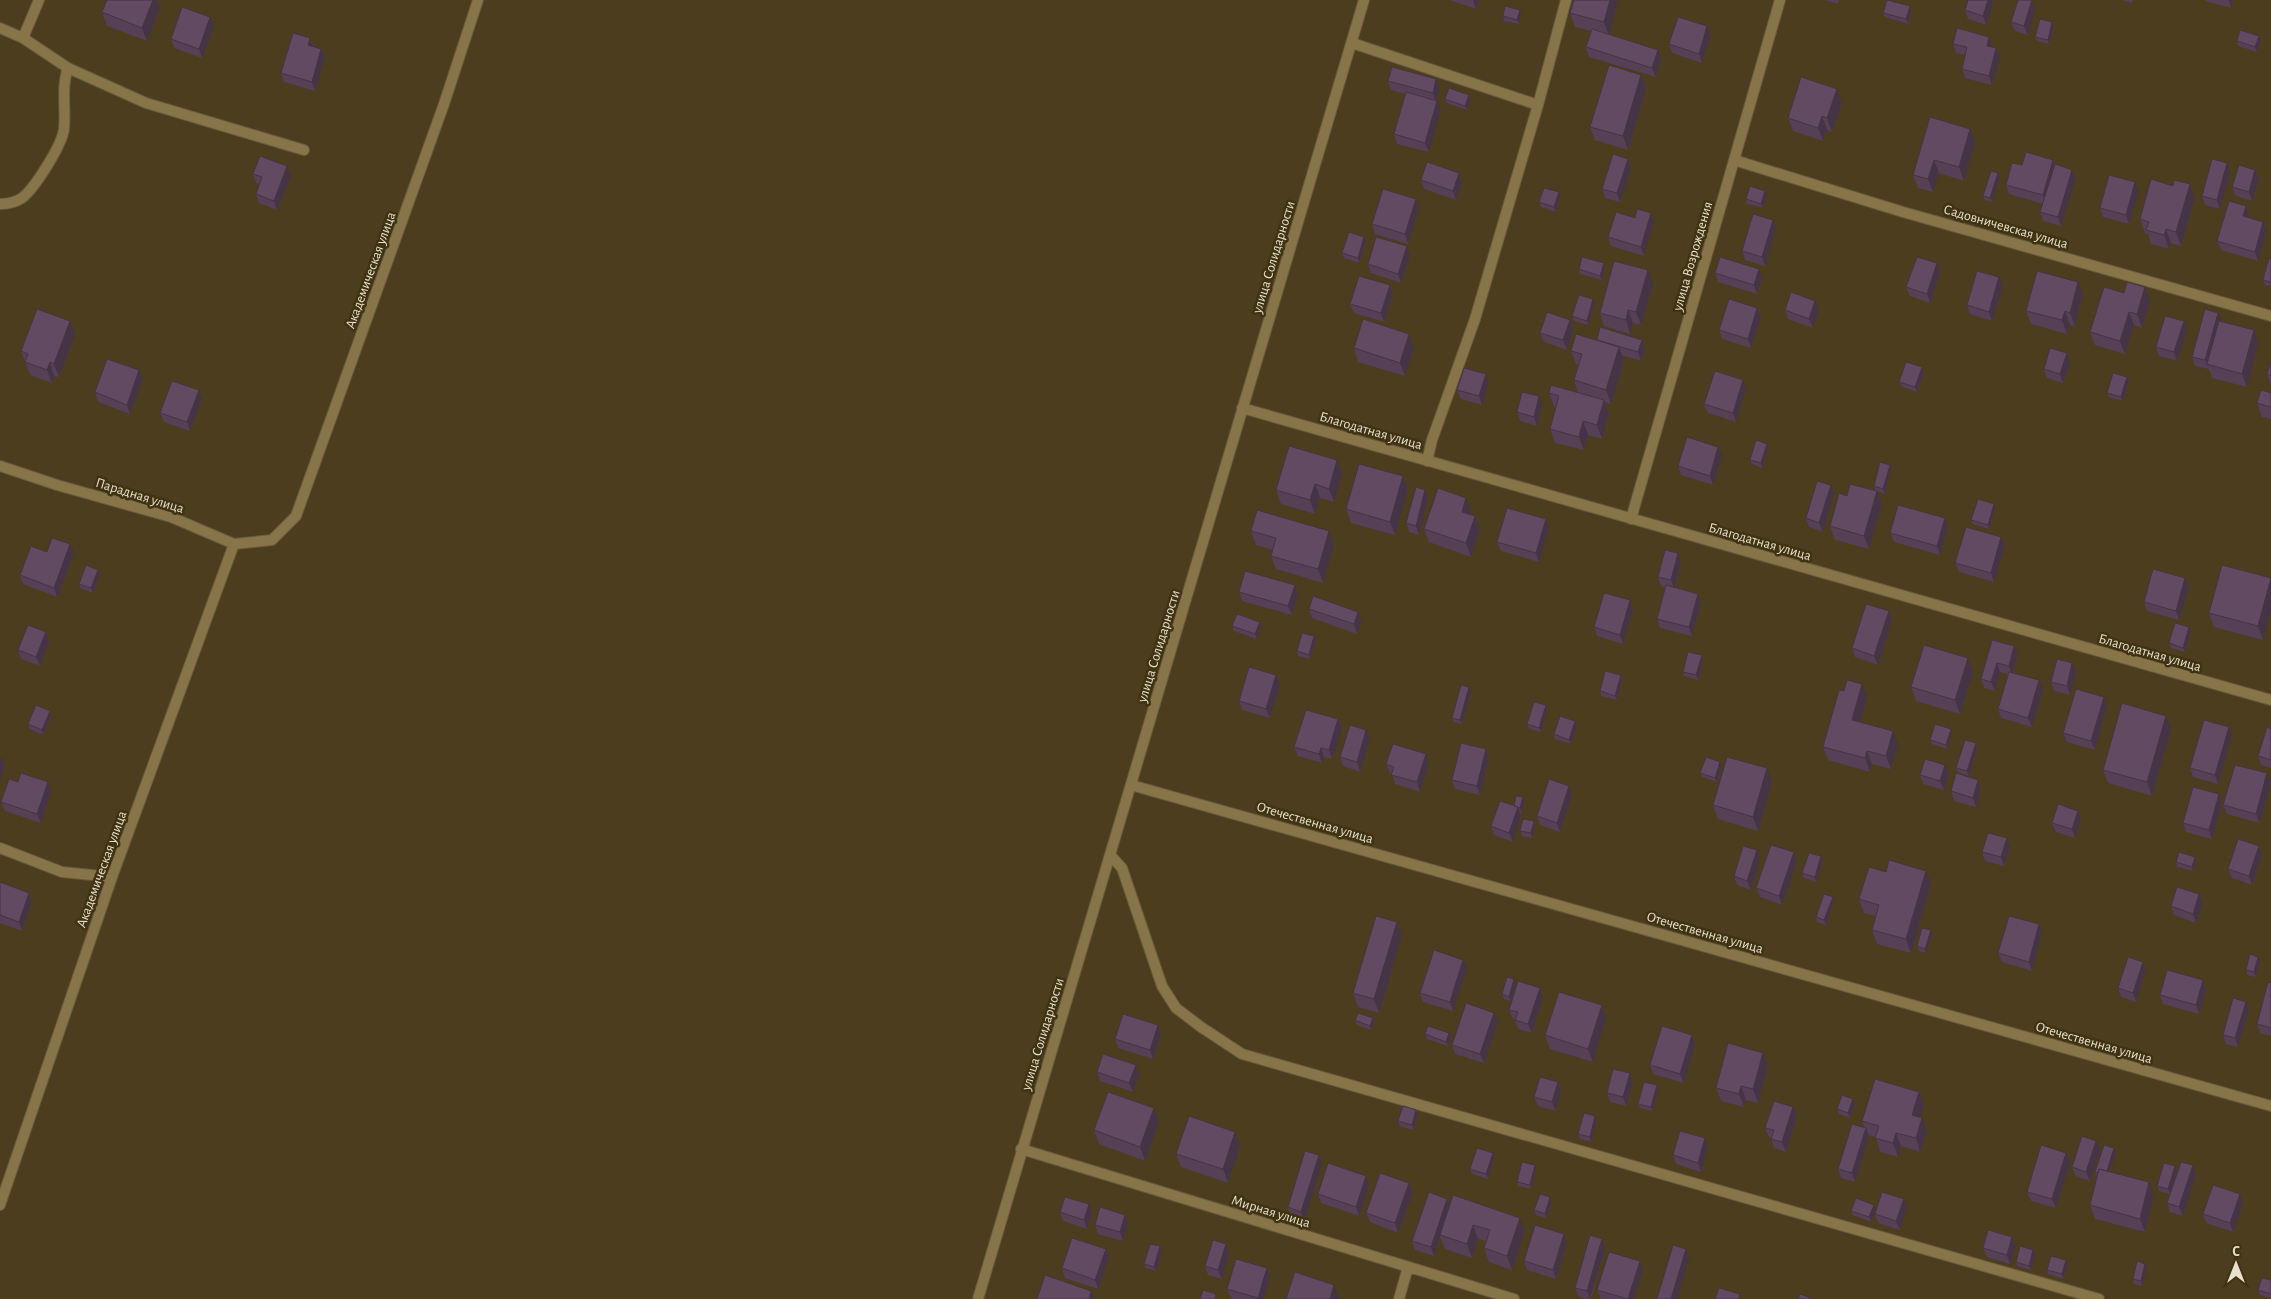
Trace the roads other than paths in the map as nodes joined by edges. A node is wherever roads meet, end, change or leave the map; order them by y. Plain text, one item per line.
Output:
1 (39, 0) edge
2 (478, 0) edge
3 (1364, 0) edge
4 (1566, 0) edge
5 (1780, 0) edge
6 (0, 28) edge
7 (23, 38) junction
8 (1352, 43) junction
9 (68, 68) junction
10 (1538, 105) junction
11 (304, 150) dead end
12 (1734, 160) junction
13 (0, 204) edge
14 (2271, 316) edge
15 (1242, 408) junction
16 (1427, 461) junction
17 (0, 466) edge
18 (1631, 519) junction
19 (272, 540) joint
20 (234, 544) junction
21 (2271, 700) edge
22 (1131, 784) junction
23 (0, 848) edge
24 (1111, 856) junction
25 (112, 877) junction
26 (2271, 1106) edge
27 (1021, 1149) junction
28 (0, 1205) edge
29 (1408, 1267) junction
30 (978, 1299) edge
31 (1399, 1299) edge
32 (1514, 1299) edge
33 (2099, 1299) edge

1 - 7 street
2 - 19 street, Академическая улица
3 - 8 street, улица Солидарности
4 - 10 street
5 - 12 street, улица Возрождения
6 - 7 street
7 - 9 street
8 - 10 street
8 - 15 street, улица Солидарности
9 - 11 street
9 - 13 street
10 - 16 street
12 - 14 street, Садовничевская улица
12 - 18 street, улица Возрождения
15 - 16 street, Благодатная улица
15 - 22 street, улица Солидарности
16 - 18 street, Благодатная улица
17 - 20 street, Парадная улица
18 - 21 street, Благодатная улица
19 - 20 street, Парадная улица
20 - 25 street, Академическая улица
22 - 24 street, улица Солидарности
22 - 26 street, Отечественная улица
23 - 25 street
24 - 27 street, улица Солидарности
24 - 33 street
25 - 28 street, Академическая улица
27 - 29 street, Мирная улица
27 - 30 street, улица Солидарности
29 - 31 street
29 - 32 street, Мирная улица

